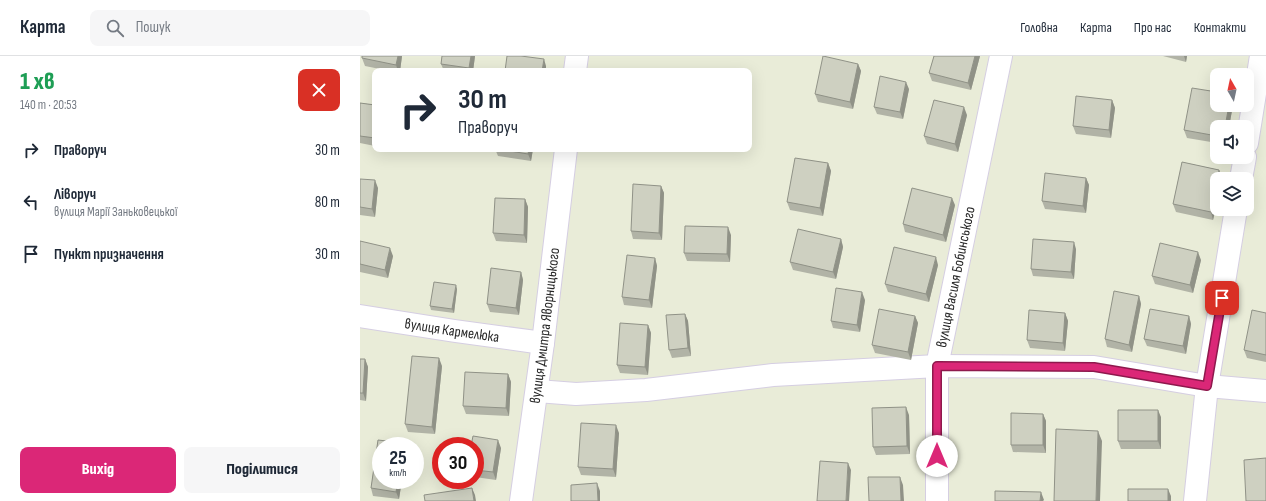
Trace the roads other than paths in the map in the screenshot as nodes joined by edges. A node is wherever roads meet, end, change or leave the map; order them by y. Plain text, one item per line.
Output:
1 (576, 56) edge
2 (1001, 56) edge
3 (1261, 56) edge
4 (575, 68) edge
5 (1251, 120) edge
6 (566, 152) edge
7 (1235, 216) edge
8 (360, 316) edge
9 (543, 342) junction
10 (937, 366) junction
11 (1207, 386) junction
12 (537, 391) junction
13 (1266, 391) edge
14 (521, 501) edge
15 (937, 501) edge
16 (1195, 501) edge

1 - 4 street
2 - 10 street, вулиця Василя Бобинського
3 - 5 street
6 - 9 street, вулиця Дмитра Яворницького
7 - 11 street
8 - 9 street, вулиця Кармелюка
9 - 12 street, вулиця Дмитра Яворницького
10 - 11 street
10 - 12 street
10 - 15 street, вулиця Василя Бобинського
11 - 13 street
11 - 16 street
12 - 14 street, вулиця Дмитра Яворницького

